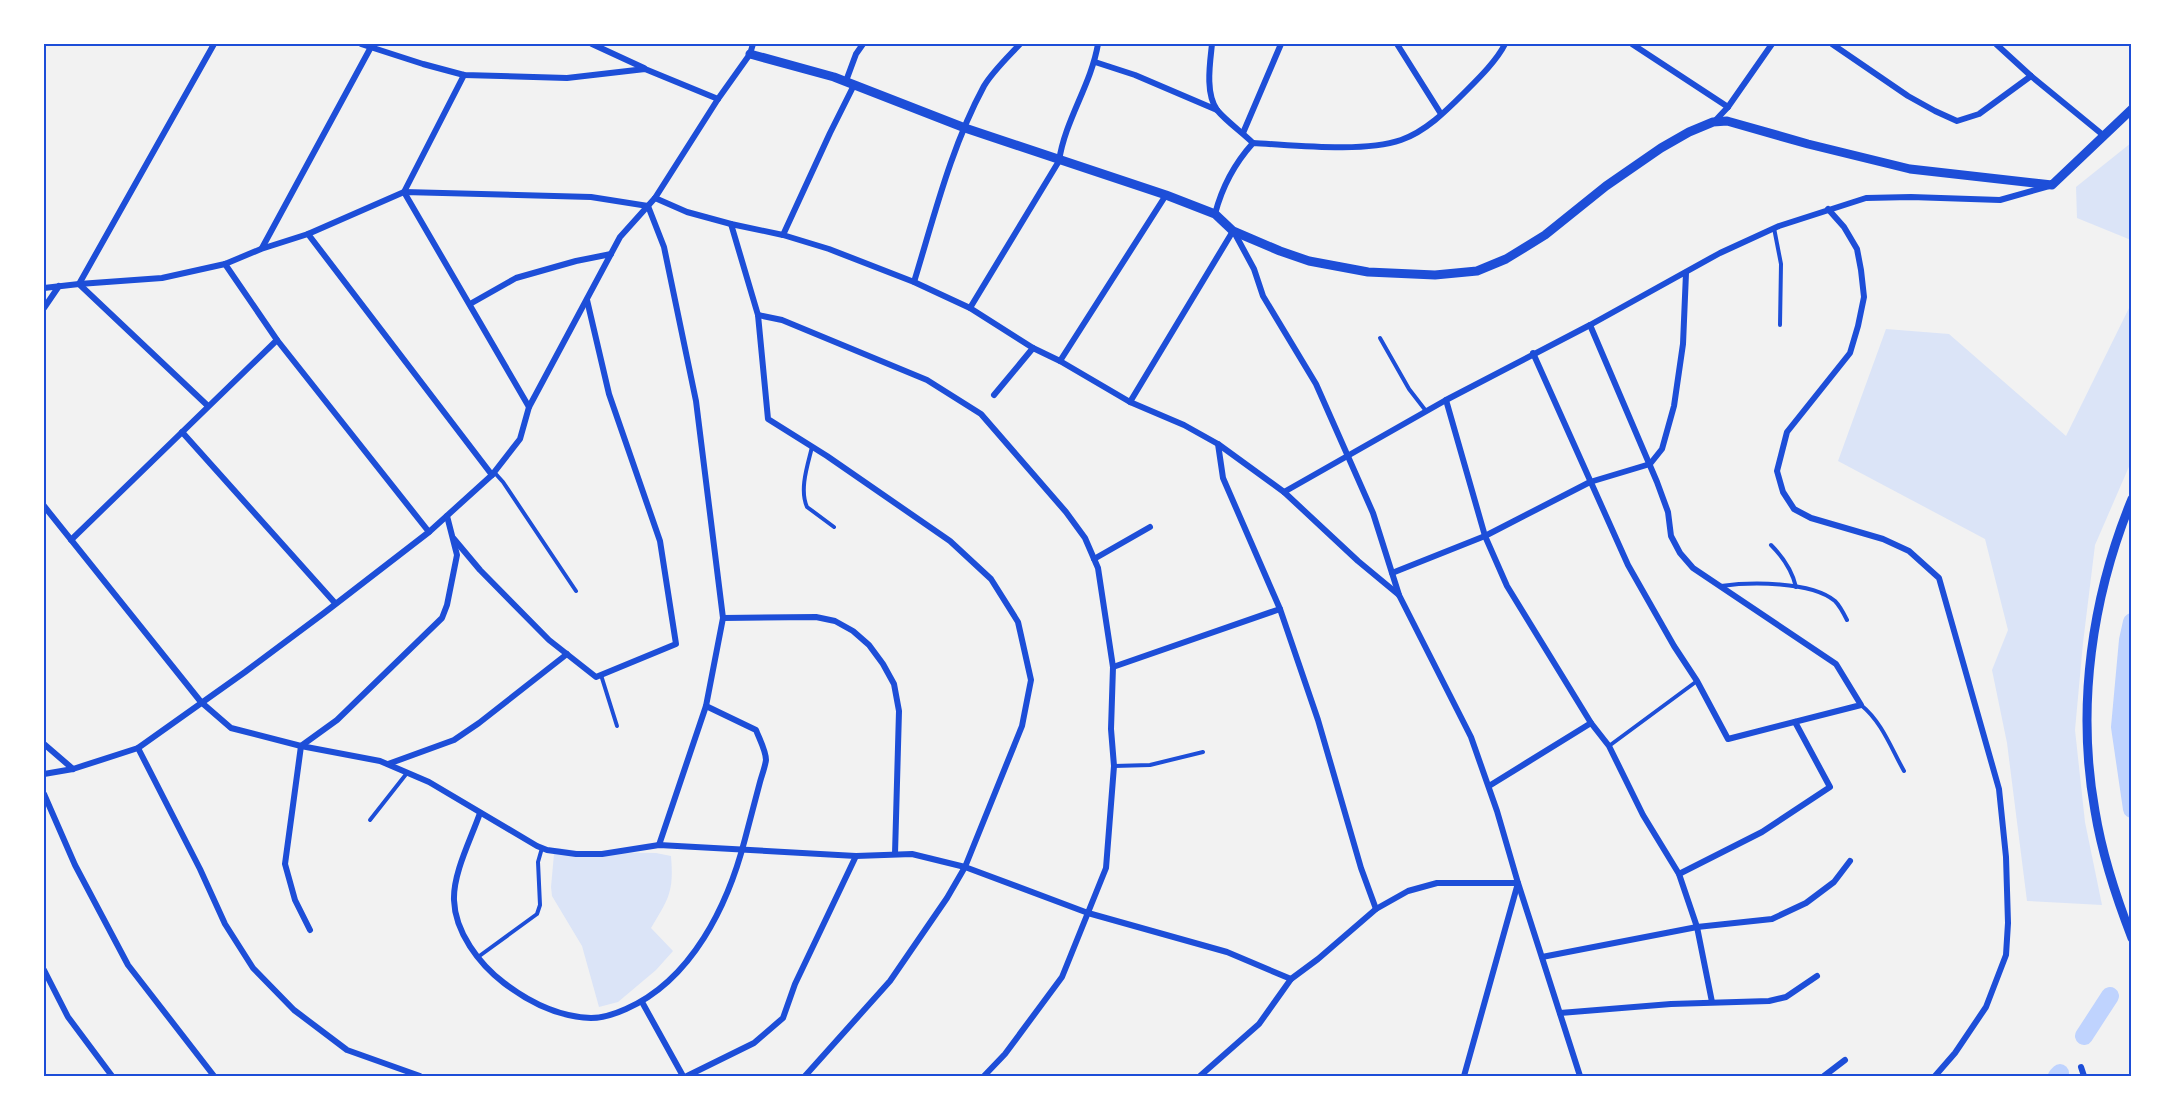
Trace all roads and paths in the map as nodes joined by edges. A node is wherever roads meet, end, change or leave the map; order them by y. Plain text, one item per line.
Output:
1 (214, 44) edge
2 (361, 44) edge
3 (592, 44) edge
4 (753, 44) edge
5 (863, 44) edge
6 (1020, 44) edge
7 (1098, 44) edge
8 (1212, 44) edge
9 (1281, 44) edge
10 (1397, 44) edge
11 (1505, 44) edge
12 (1632, 44) edge
13 (1772, 44) edge
14 (1832, 44) edge
15 (1996, 44) edge
16 (371, 47) junction
17 (750, 54) junction
18 (1095, 62) junction
19 (645, 69) junction
20 (464, 75) junction
21 (2031, 76) junction
22 (850, 83) junction
23 (718, 99) junction
24 (1728, 106) junction
25 (2132, 109) edge
26 (1217, 110) junction
27 (1441, 114) junction
28 (1713, 122) junction
29 (965, 128) junction
30 (1243, 133) junction
31 (2103, 135) junction
32 (1253, 143) junction
33 (1059, 161) junction
34 (2052, 185) junction
35 (404, 192) junction
36 (1166, 195) junction
37 (655, 198) junction
38 (648, 206) junction
39 (1828, 209) junction
40 (1215, 214) junction
41 (731, 224) junction
42 (1774, 228) junction
43 (1233, 231) junction
44 (308, 234) junction
45 (783, 235) junction
46 (261, 249) junction
47 (611, 254) junction
48 (225, 264) junction
49 (1686, 273) junction
50 (914, 282) junction
51 (79, 284) junction
52 (60, 286) junction
53 (44, 288) edge
54 (587, 299) junction
55 (470, 304) junction
56 (44, 308) edge
57 (970, 308) junction
58 (758, 315) junction
59 (1590, 325) junction
60 (1780, 325) dead end
61 (1380, 338) dead end
62 (277, 340) junction
63 (1033, 348) junction
64 (1533, 353) junction
65 (1060, 361) junction
66 (994, 395) dead end
67 (1446, 400) junction
68 (1130, 402) junction
69 (208, 406) junction
70 (529, 407) junction
71 (1425, 411) junction
72 (182, 432) junction
73 (1218, 444) junction
74 (812, 447) junction
75 (1347, 455) junction
76 (1650, 464) junction
77 (493, 473) junction
78 (1590, 482) junction
79 (1284, 492) junction
80 (2132, 499) edge
81 (44, 508) edge
82 (447, 516) junction
83 (834, 527) dead end
84 (1150, 527) dead end
85 (429, 532) junction
86 (1485, 536) junction
87 (454, 539) junction
88 (71, 540) junction
89 (1771, 545) dead end
90 (1094, 559) junction
91 (1392, 573) junction
92 (1719, 586) junction
93 (1796, 587) junction
94 (576, 591) dead end
95 (1399, 595) junction
96 (335, 603) junction
97 (1280, 609) junction
98 (723, 618) junction
99 (1847, 620) dead end
100 (567, 654) junction
101 (1113, 667) junction
102 (601, 675) junction
103 (1698, 681) junction
104 (201, 702) junction
105 (1861, 705) junction
106 (706, 706) junction
107 (1795, 722) junction
108 (1591, 723) junction
109 (617, 726) dead end
110 (44, 744) edge
111 (300, 746) junction
112 (1609, 746) junction
113 (138, 748) junction
114 (1203, 752) dead end
115 (388, 764) junction
116 (1114, 766) junction
117 (73, 769) junction
118 (1904, 771) dead end
119 (407, 773) junction
120 (44, 774) edge
121 (1489, 786) junction
122 (44, 794) edge
123 (480, 813) junction
124 (370, 820) dead end
125 (659, 845) junction
126 (542, 848) junction
127 (742, 850) junction
128 (896, 854) junction
129 (856, 856) junction
130 (1851, 861) dead end
131 (965, 867) junction
132 (1679, 874) junction
133 (1518, 884) junction
134 (1376, 909) junction
135 (1088, 913) junction
136 (1697, 927) junction
137 (310, 930) dead end
138 (2132, 938) edge
139 (478, 957) junction
140 (1542, 957) junction
141 (44, 970) edge
142 (1817, 976) dead end
143 (1291, 979) junction
144 (642, 1002) junction
145 (1712, 1002) junction
146 (1560, 1013) junction
147 (1845, 1060) dead end
148 (2081, 1067) dead end
149 (112, 1077) edge
150 (214, 1077) edge
151 (420, 1077) edge
152 (685, 1077) edge
153 (806, 1077) edge
154 (984, 1077) edge
155 (1200, 1077) edge
156 (1464, 1077) edge
157 (1580, 1077) edge
158 (1824, 1077) edge
159 (1935, 1077) edge
160 (2084, 1077) edge

1 - 51 street
2 - 16 street
3 - 19 street
4 - 17 street
5 - 22 street
6 - 29 street
7 - 18 street
8 - 26 street
9 - 30 street
10 - 27 street
11 - 27 street
12 - 24 street
13 - 24 street
14 - 21 street
15 - 21 street
16 - 20 street
16 - 46 street
17 - 22 street
17 - 23 street
18 - 26 street
18 - 33 street
19 - 20 street
19 - 23 street
20 - 35 street
21 - 31 street
22 - 29 street
22 - 45 street
23 - 37 street
24 - 28 street
25 - 31 street
26 - 30 street
27 - 32 street
28 - 34 street
28 - 43 street
29 - 33 street
29 - 50 street
30 - 32 street
31 - 34 street
32 - 40 street
33 - 36 street
33 - 57 street
34 - 39 street
35 - 38 street
35 - 44 street
35 - 55 street
36 - 40 street
36 - 65 street
37 - 38 street
37 - 41 street
38 - 47 street
38 - 98 street
39 - 42 street
39 - 159 street
40 - 43 street
41 - 45 street
41 - 58 street
42 - 49 street
42 - 60 lane
43 - 68 street
43 - 75 street
44 - 46 street
44 - 77 street
45 - 50 street
46 - 48 street
47 - 54 street
47 - 55 street
48 - 51 street
48 - 62 street
49 - 59 street
49 - 76 street
50 - 57 street
51 - 52 street
51 - 69 street
52 - 53 street
52 - 56 street
54 - 70 street
54 - 102 street
55 - 70 street
57 - 63 street
58 - 74 street
58 - 90 street
59 - 64 street
59 - 76 street
61 - 71 lane
62 - 69 street
62 - 85 street
63 - 65 street
63 - 66 street
64 - 67 street
64 - 78 street
65 - 68 street
67 - 71 street
67 - 86 street
68 - 73 street
69 - 72 street
70 - 77 street
71 - 75 street
72 - 88 street
72 - 96 street
73 - 79 street
73 - 97 street
74 - 83 lane
74 - 131 street
75 - 79 street
75 - 91 street
76 - 78 street
76 - 92 street
77 - 82 street
77 - 94 lane
78 - 86 street
78 - 103 street
79 - 95 street
80 - 138 street
81 - 88 street
82 - 85 street
82 - 87 street
84 - 90 street
85 - 96 street
86 - 91 street
86 - 108 street
87 - 100 street
87 - 111 street
88 - 104 street
89 - 93 lane
90 - 101 street
91 - 95 street
92 - 93 lane
92 - 105 street
93 - 99 lane
95 - 121 street
96 - 104 street
97 - 101 street
97 - 134 street
98 - 106 street
98 - 128 street
100 - 102 street
100 - 115 street
101 - 116 street
102 - 109 lane
103 - 107 street
103 - 112 lane
104 - 111 street
104 - 113 street
105 - 107 street
105 - 118 lane
106 - 125 street
106 - 127 street
107 - 132 street
108 - 112 street
108 - 121 street
110 - 117 street
111 - 115 street
111 - 137 street
112 - 132 street
113 - 117 street
113 - 151 street
114 - 116 lane
115 - 119 street
116 - 135 street
117 - 120 street
119 - 123 street
119 - 124 lane
121 - 133 street
122 - 150 street
123 - 126 street
123 - 139 street
125 - 126 street
125 - 127 street
126 - 139 lane
127 - 129 street
127 - 144 street
128 - 129 street
128 - 131 street
129 - 152 street
130 - 136 street
131 - 135 street
131 - 153 street
132 - 136 street
133 - 134 street
133 - 140 street
133 - 156 street
134 - 143 street
135 - 143 street
135 - 154 street
136 - 140 street
136 - 145 street
139 - 144 street
140 - 146 street
141 - 149 street
142 - 145 street
143 - 155 street
144 - 152 street
145 - 146 street
146 - 157 street
147 - 158 street
148 - 160 street

